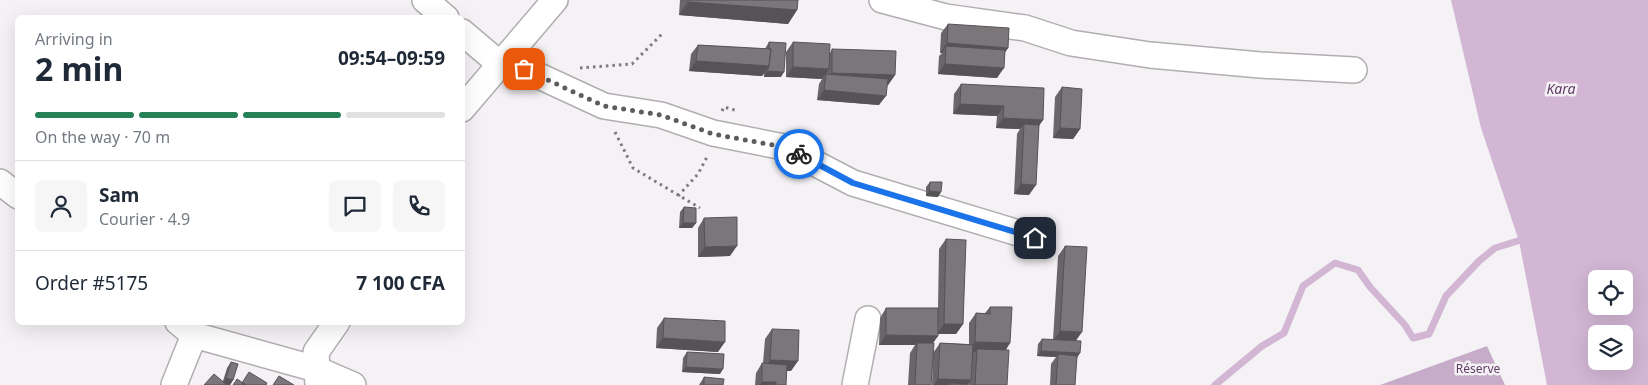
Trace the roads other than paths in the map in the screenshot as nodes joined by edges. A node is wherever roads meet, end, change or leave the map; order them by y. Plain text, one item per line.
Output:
1 (425, 0) edge
2 (555, 0) edge
3 (882, 0) edge
4 (442, 15) edge
5 (465, 35) edge
6 (501, 65) junction
7 (1354, 70) dead end
8 (465, 106) edge
9 (0, 182) edge
10 (15, 194) edge
11 (1035, 238) dead end
12 (868, 319) dead end
13 (335, 325) edge
14 (186, 329) edge
15 (317, 377) edge
16 (174, 385) edge
17 (353, 385) edge
18 (855, 385) edge

1 - 4 street
2 - 6 street
3 - 7 street
5 - 6 street
6 - 8 street
6 - 11 street
9 - 10 street
12 - 18 street
13 - 15 street
14 - 15 street
14 - 16 street
15 - 17 street

